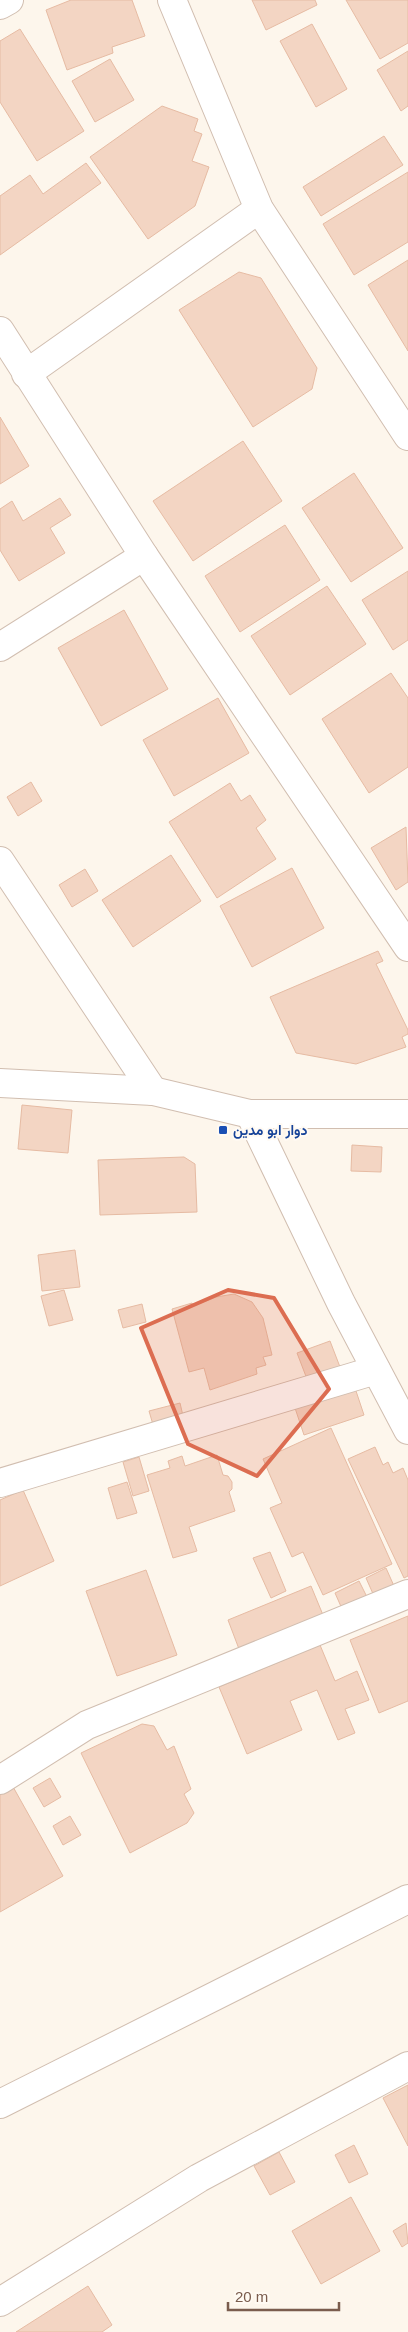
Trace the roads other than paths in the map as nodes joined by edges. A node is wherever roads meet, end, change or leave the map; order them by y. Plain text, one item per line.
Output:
1 (9, 0) edge
2 (172, 0) edge
3 (0, 5) edge
4 (259, 209) junction
5 (0, 331) edge
6 (26, 374) junction
7 (408, 436) edge
8 (144, 556) junction
9 (0, 647) edge
10 (0, 861) edge
11 (408, 947) edge
12 (0, 1083) edge
13 (153, 1091) junction
14 (250, 1114) junction
15 (408, 1114) edge
16 (376, 1370) junction
17 (408, 1430) edge
18 (0, 1483) edge
19 (408, 1594) edge
20 (0, 1780) edge
21 (408, 1899) edge
22 (408, 2066) edge
23 (0, 2104) edge
24 (0, 2302) edge

1 - 3 street
2 - 4 street
4 - 6 street
4 - 7 street
5 - 6 street
6 - 8 street
8 - 9 street
8 - 11 street
10 - 13 street
12 - 13 street
13 - 14 street
14 - 15 street
14 - 16 street
16 - 17 street
16 - 18 street
19 - 20 street
21 - 23 street
22 - 24 street

